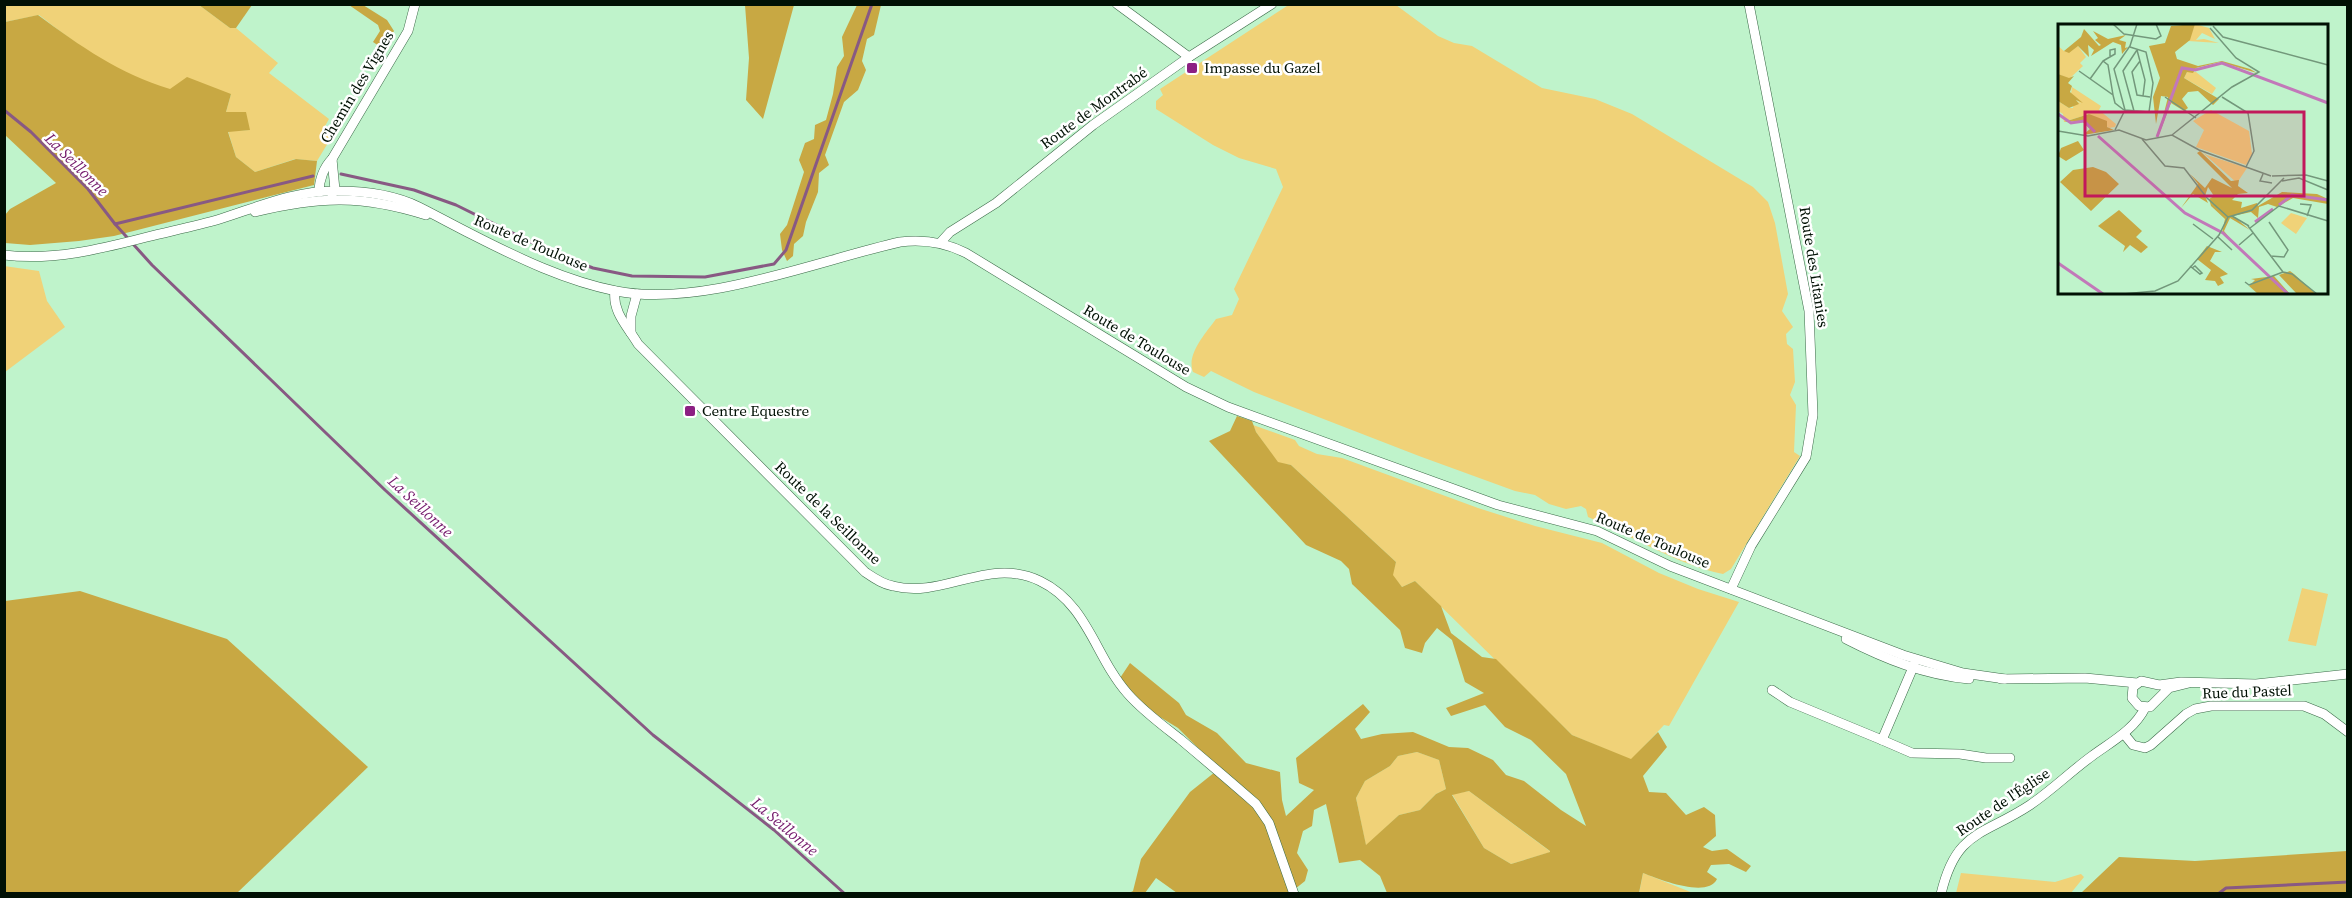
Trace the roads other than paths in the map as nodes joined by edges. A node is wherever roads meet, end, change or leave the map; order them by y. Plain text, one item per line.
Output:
1 (415, 4) edge
2 (1117, 4) edge
3 (1272, 4) edge
4 (1749, 4) edge
5 (1189, 57) junction
6 (332, 159) junction
7 (335, 190) junction
8 (319, 192) junction
9 (327, 199) junction
10 (220, 219) junction
11 (445, 221) junction
12 (940, 243) junction
13 (4, 255) edge
14 (615, 291) junction
15 (637, 294) junction
16 (632, 333) junction
17 (1731, 589) junction
18 (1914, 664) junction
19 (2348, 674) edge
20 (2100, 678) junction
21 (2137, 683) junction
22 (2189, 683) junction
23 (2154, 684) junction
24 (1772, 690) dead end
25 (2158, 697) junction
26 (2133, 698) junction
27 (2145, 708) junction
28 (2127, 730) junction
29 (2348, 732) edge
30 (1882, 740) junction
31 (2010, 758) dead end
32 (1294, 894) edge
33 (1941, 894) edge

1 - 6 street, Chemin des Vignes
2 - 5 street
3 - 5 street, Route de Montrabé
4 - 17 street, Route des Litanies
5 - 12 street, Route de Montrabé
6 - 7 street, Chemin des Vignes
6 - 8 street, Chemin des Vignes
7 - 8 street, Route de Toulouse
7 - 9 street
7 - 11 street, Route de Toulouse
8 - 9 street
8 - 10 street, Route de Toulouse
9 - 10 street, Route de Toulouse
9 - 11 street, Route de Toulouse
10 - 13 street, Route de Toulouse
11 - 14 street, Route de Toulouse
12 - 15 street, Route de Toulouse
12 - 17 street, Route de Toulouse
14 - 15 street, Route de Toulouse
14 - 16 street, Route de la Seillonne
15 - 16 street
16 - 32 street, Route de la Seillonne
17 - 18 street, Route de Toulouse
18 - 20 street, Route de Toulouse
18 - 30 street
19 - 22 street
20 - 21 street, Route de Toulouse
20 - 26 street, Route de Toulouse
21 - 23 street
21 - 26 street
22 - 23 street
22 - 25 street
23 - 25 street
24 - 30 street
25 - 27 street
26 - 27 street
26 - 28 street
27 - 28 street, Route de l'Église
28 - 29 street, Rue du Pastel
28 - 33 street, Route de l'Église
30 - 31 street

